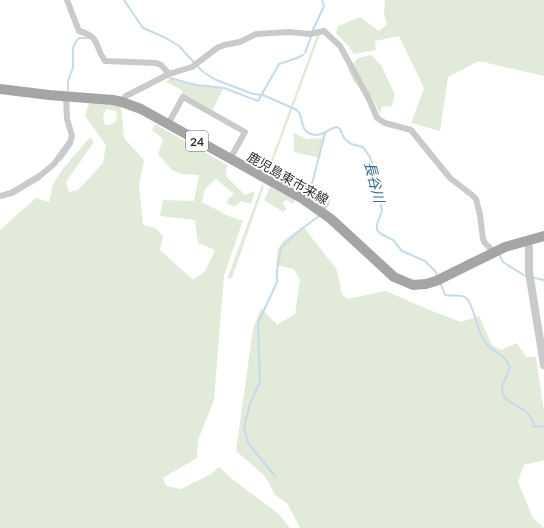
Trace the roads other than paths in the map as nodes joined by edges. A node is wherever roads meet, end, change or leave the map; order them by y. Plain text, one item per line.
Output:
1 (68, 0) edge
2 (169, 74) junction
3 (0, 89) edge
4 (66, 96) junction
5 (122, 102) junction
6 (168, 124) junction
7 (230, 159) junction
8 (0, 196) edge
9 (544, 236) edge
10 (527, 241) junction
11 (494, 252) junction
12 (544, 364) edge

1 - 2 street
2 - 5 street
2 - 11 street
3 - 4 main road, 鹿児島東市来線 / 24
4 - 5 main road, 鹿児島東市来線 / 24
4 - 8 street
5 - 6 main road, 鹿児島東市来線 / 24
6 - 7 main road, 鹿児島東市来線 / 24
6 - 7 street
7 - 11 main road, 鹿児島東市来線 / 24
9 - 10 main road, 鹿児島東市来線 / 24
10 - 11 main road, 鹿児島東市来線 / 24
10 - 12 street

